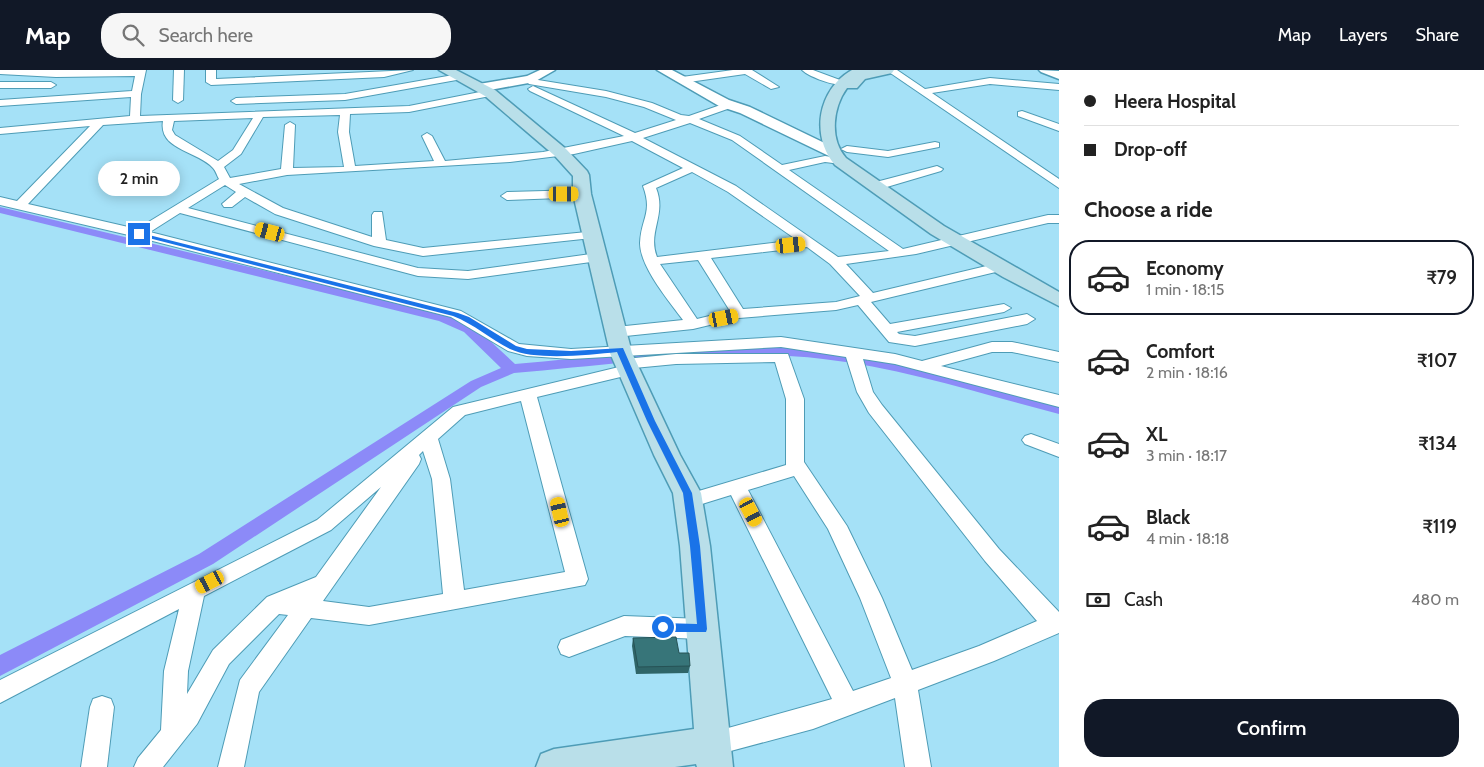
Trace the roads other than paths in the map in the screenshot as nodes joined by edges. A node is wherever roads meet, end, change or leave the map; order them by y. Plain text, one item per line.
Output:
1 (178, 70) edge
2 (211, 70) edge
3 (408, 70) edge
4 (549, 70) edge
5 (662, 70) edge
6 (807, 70) edge
7 (863, 70) edge
8 (887, 70) edge
9 (891, 70) edge
10 (0, 71) edge
11 (745, 71) edge
12 (47, 72) edge
13 (350, 72) edge
14 (452, 74) edge
15 (977, 74) dead end
16 (140, 75) edge
17 (102, 76) edge
18 (531, 80) junction
19 (682, 80) junction
20 (990, 81) junction
21 (843, 83) junction
22 (0, 85) edge
23 (64, 85) dead end
24 (774, 87) dead end
25 (1059, 88) edge
26 (582, 90) junction
27 (484, 91) junction
28 (923, 92) junction
29 (553, 99) junction
30 (178, 100) dead end
31 (236, 101) dead end
32 (0, 103) edge
33 (729, 105) junction
34 (136, 107) junction
35 (346, 110) junction
36 (0, 112) edge
37 (261, 113) junction
38 (1022, 114) dead end
39 (169, 117) junction
40 (687, 120) junction
41 (0, 122) edge
42 (98, 124) junction
43 (290, 125) dead end
44 (1059, 128) edge
45 (0, 132) edge
46 (427, 136) dead end
47 (632, 137) junction
48 (935, 145) dead end
49 (560, 152) junction
50 (841, 154) junction
51 (440, 164) junction
52 (218, 166) junction
53 (692, 168) junction
54 (782, 168) junction
55 (937, 169) dead end
56 (350, 170) junction
57 (286, 172) junction
58 (227, 181) junction
59 (1059, 184) edge
60 (880, 185) junction
61 (244, 192) junction
62 (582, 194) junction
63 (507, 196) dead end
64 (0, 201) edge
65 (228, 204) dead end
66 (20, 205) junction
67 (178, 209) junction
68 (279, 211) junction
69 (378, 215) dead end
70 (1059, 220) edge
71 (252, 228) junction
72 (139, 234) junction
73 (592, 234) junction
74 (960, 241) junction
75 (379, 242) junction
76 (808, 243) junction
77 (900, 252) junction
78 (702, 254) junction
79 (598, 257) junction
80 (654, 261) junction
81 (836, 262) junction
82 (999, 267) junction
83 (1059, 292) edge
84 (865, 298) junction
85 (1059, 300) edge
86 (1004, 308) dead end
87 (739, 314) junction
88 (1027, 319) dead end
89 (693, 324) junction
90 (892, 334) junction
91 (853, 352) junction
92 (622, 356) junction
93 (1059, 357) edge
94 (895, 359) junction
95 (923, 366) junction
96 (528, 395) junction
97 (1059, 401) edge
98 (428, 437) junction
99 (1031, 440) dead end
100 (1059, 451) edge
101 (795, 463) junction
102 (737, 487) junction
103 (688, 501) junction
104 (323, 583) junction
105 (194, 590) junction
106 (454, 600) junction
107 (275, 604) junction
108 (305, 608) junction
109 (1056, 624) edge
110 (702, 629) junction
111 (569, 647) dead end
112 (905, 683) junction
113 (0, 692) edge
114 (847, 704) junction
115 (102, 707) dead end
116 (173, 735) junction
117 (714, 756) edge
118 (94, 767) edge
119 (147, 767) edge
120 (231, 767) edge
121 (554, 767) edge
122 (918, 767) edge

1 - 30 street
2 - 13 street
3 - 13 street
4 - 18 street
5 - 19 street
6 - 21 street
7 - 21 main road
8 - 50 main road
9 - 28 street
10 - 12 street
11 - 19 street
11 - 24 street
12 - 17 street
14 - 27 main road
14 - 31 street
15 - 20 street
16 - 17 street
16 - 34 street
18 - 26 street
18 - 27 street
18 - 29 street
19 - 33 street
20 - 25 street
20 - 28 street
21 - 50 main road
22 - 23 street
26 - 29 street
26 - 40 street
27 - 35 street
27 - 49 main road
28 - 59 street
29 - 47 street
32 - 34 street
33 - 40 street
33 - 50 street
34 - 36 street
34 - 39 street
34 - 41 street
34 - 42 street
35 - 37 street
35 - 56 street
37 - 39 street
37 - 52 street
38 - 44 street
39 - 52 street
40 - 47 street
40 - 54 street
42 - 45 street
42 - 66 street
43 - 57 street
46 - 51 street
47 - 49 street
47 - 53 street
48 - 50 street
49 - 51 street
49 - 62 main road
50 - 54 street
50 - 60 main road
50 - 74 main road
51 - 56 street
52 - 58 street
53 - 76 street
53 - 80 street
54 - 77 street
55 - 60 street
56 - 57 street
57 - 58 street
58 - 61 street
58 - 67 street
60 - 74 main road
61 - 65 street
61 - 68 street
62 - 63 street
62 - 73 main road
64 - 66 street
66 - 72 street
67 - 71 street
67 - 72 street
68 - 71 street
68 - 75 street
69 - 75 street
70 - 74 street
71 - 79 street
72 - 92 street
73 - 75 street
73 - 79 main road
74 - 77 street
74 - 82 main road
74 - 83 main road
76 - 78 street
76 - 81 street
77 - 81 street
78 - 80 street
78 - 87 street
79 - 92 main road
80 - 89 street
81 - 84 street
82 - 84 street
82 - 85 main road
84 - 87 street
84 - 90 street
86 - 90 street
87 - 89 street
88 - 90 street
89 - 92 street
90 - 94 street
91 - 92 street
91 - 94 street
91 - 109 street
92 - 96 street
92 - 101 street
92 - 103 main road
93 - 95 street
94 - 95 street
95 - 97 street
96 - 98 street
96 - 106 street
98 - 104 street
98 - 105 street
98 - 106 street
99 - 100 street
101 - 102 street
101 - 112 street
102 - 103 street
102 - 114 street
103 - 110 main road
104 - 107 street
104 - 108 street
105 - 113 street
105 - 116 street
106 - 108 street
107 - 108 street
107 - 116 street
108 - 120 street
109 - 112 street
110 - 111 street
110 - 117 main road
112 - 114 street
112 - 122 street
114 - 117 street
115 - 118 street
116 - 119 street
117 - 121 main road

